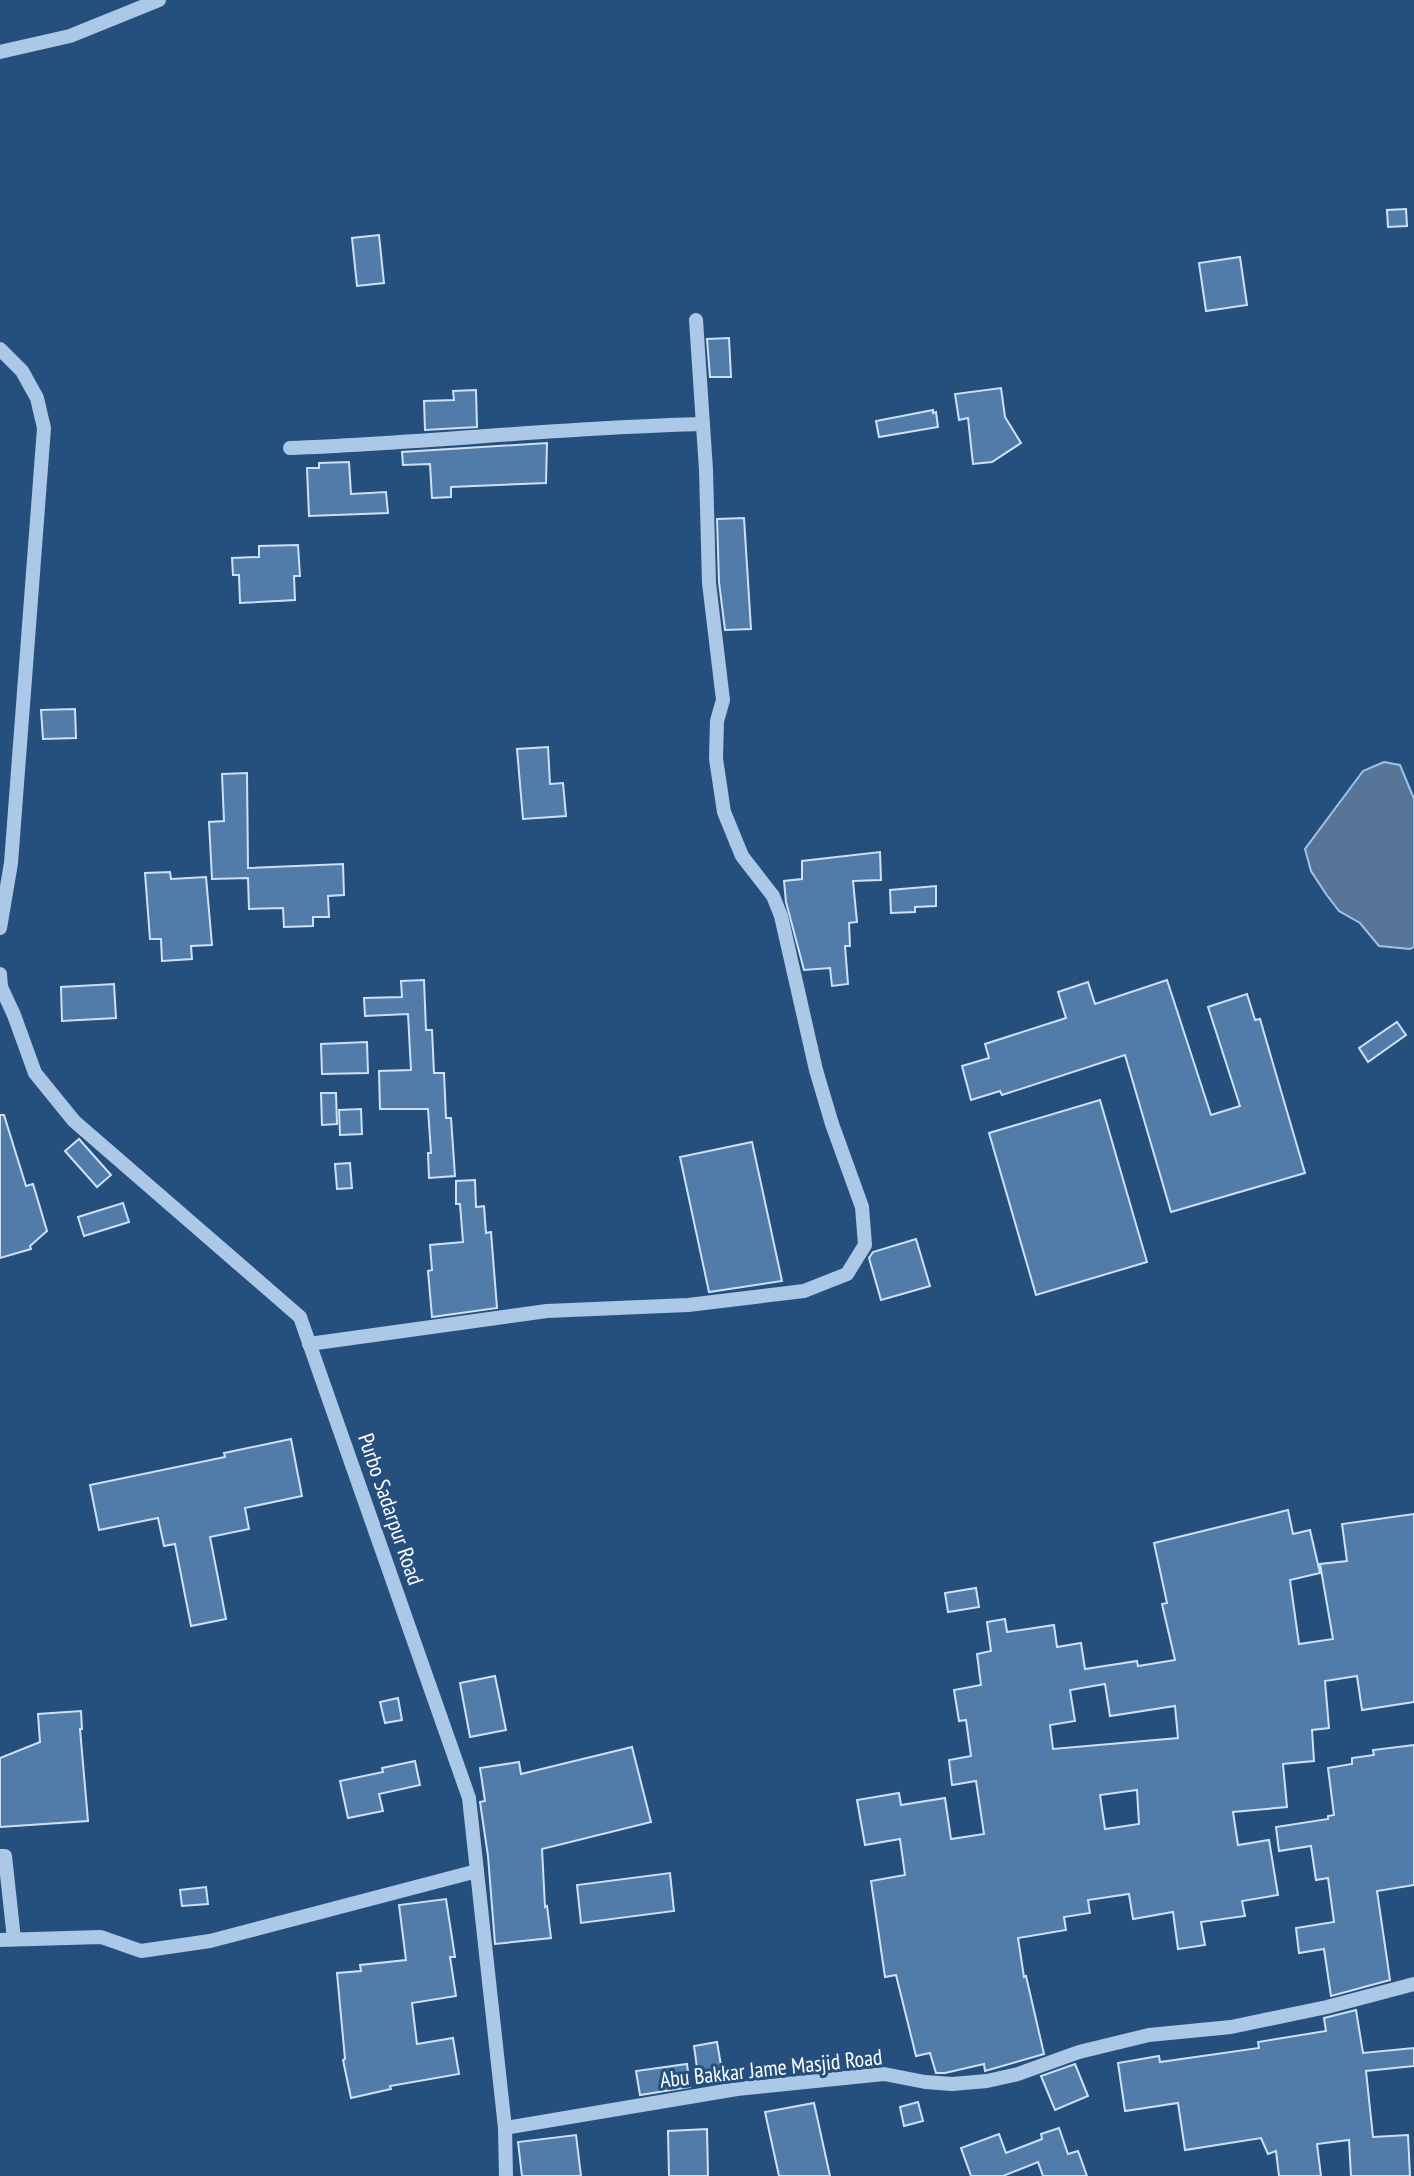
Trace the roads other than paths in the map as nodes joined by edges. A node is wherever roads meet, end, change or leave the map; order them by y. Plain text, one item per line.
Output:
1 (159, 0) edge
2 (0, 52) edge
3 (696, 320) dead end
4 (0, 349) edge
5 (703, 424) junction
6 (290, 448) dead end
7 (0, 928) edge
8 (0, 974) edge
9 (309, 1344) junction
10 (0, 1856) edge
11 (477, 1871) junction
12 (7, 1940) edge
13 (1414, 1984) edge
14 (505, 2128) junction
15 (506, 2176) edge

1 - 2 street
3 - 5 street
4 - 7 street
5 - 6 street
5 - 9 street
8 - 9 street, Purbo Sadarpur Road
9 - 11 street, Purbo Sadarpur Road
10 - 12 street
11 - 12 street
11 - 14 street, Purbo Sadarpur Road
13 - 14 street, Abu Bakkar Jame Masjid Road
14 - 15 street, Purbo Sadarpur Road

